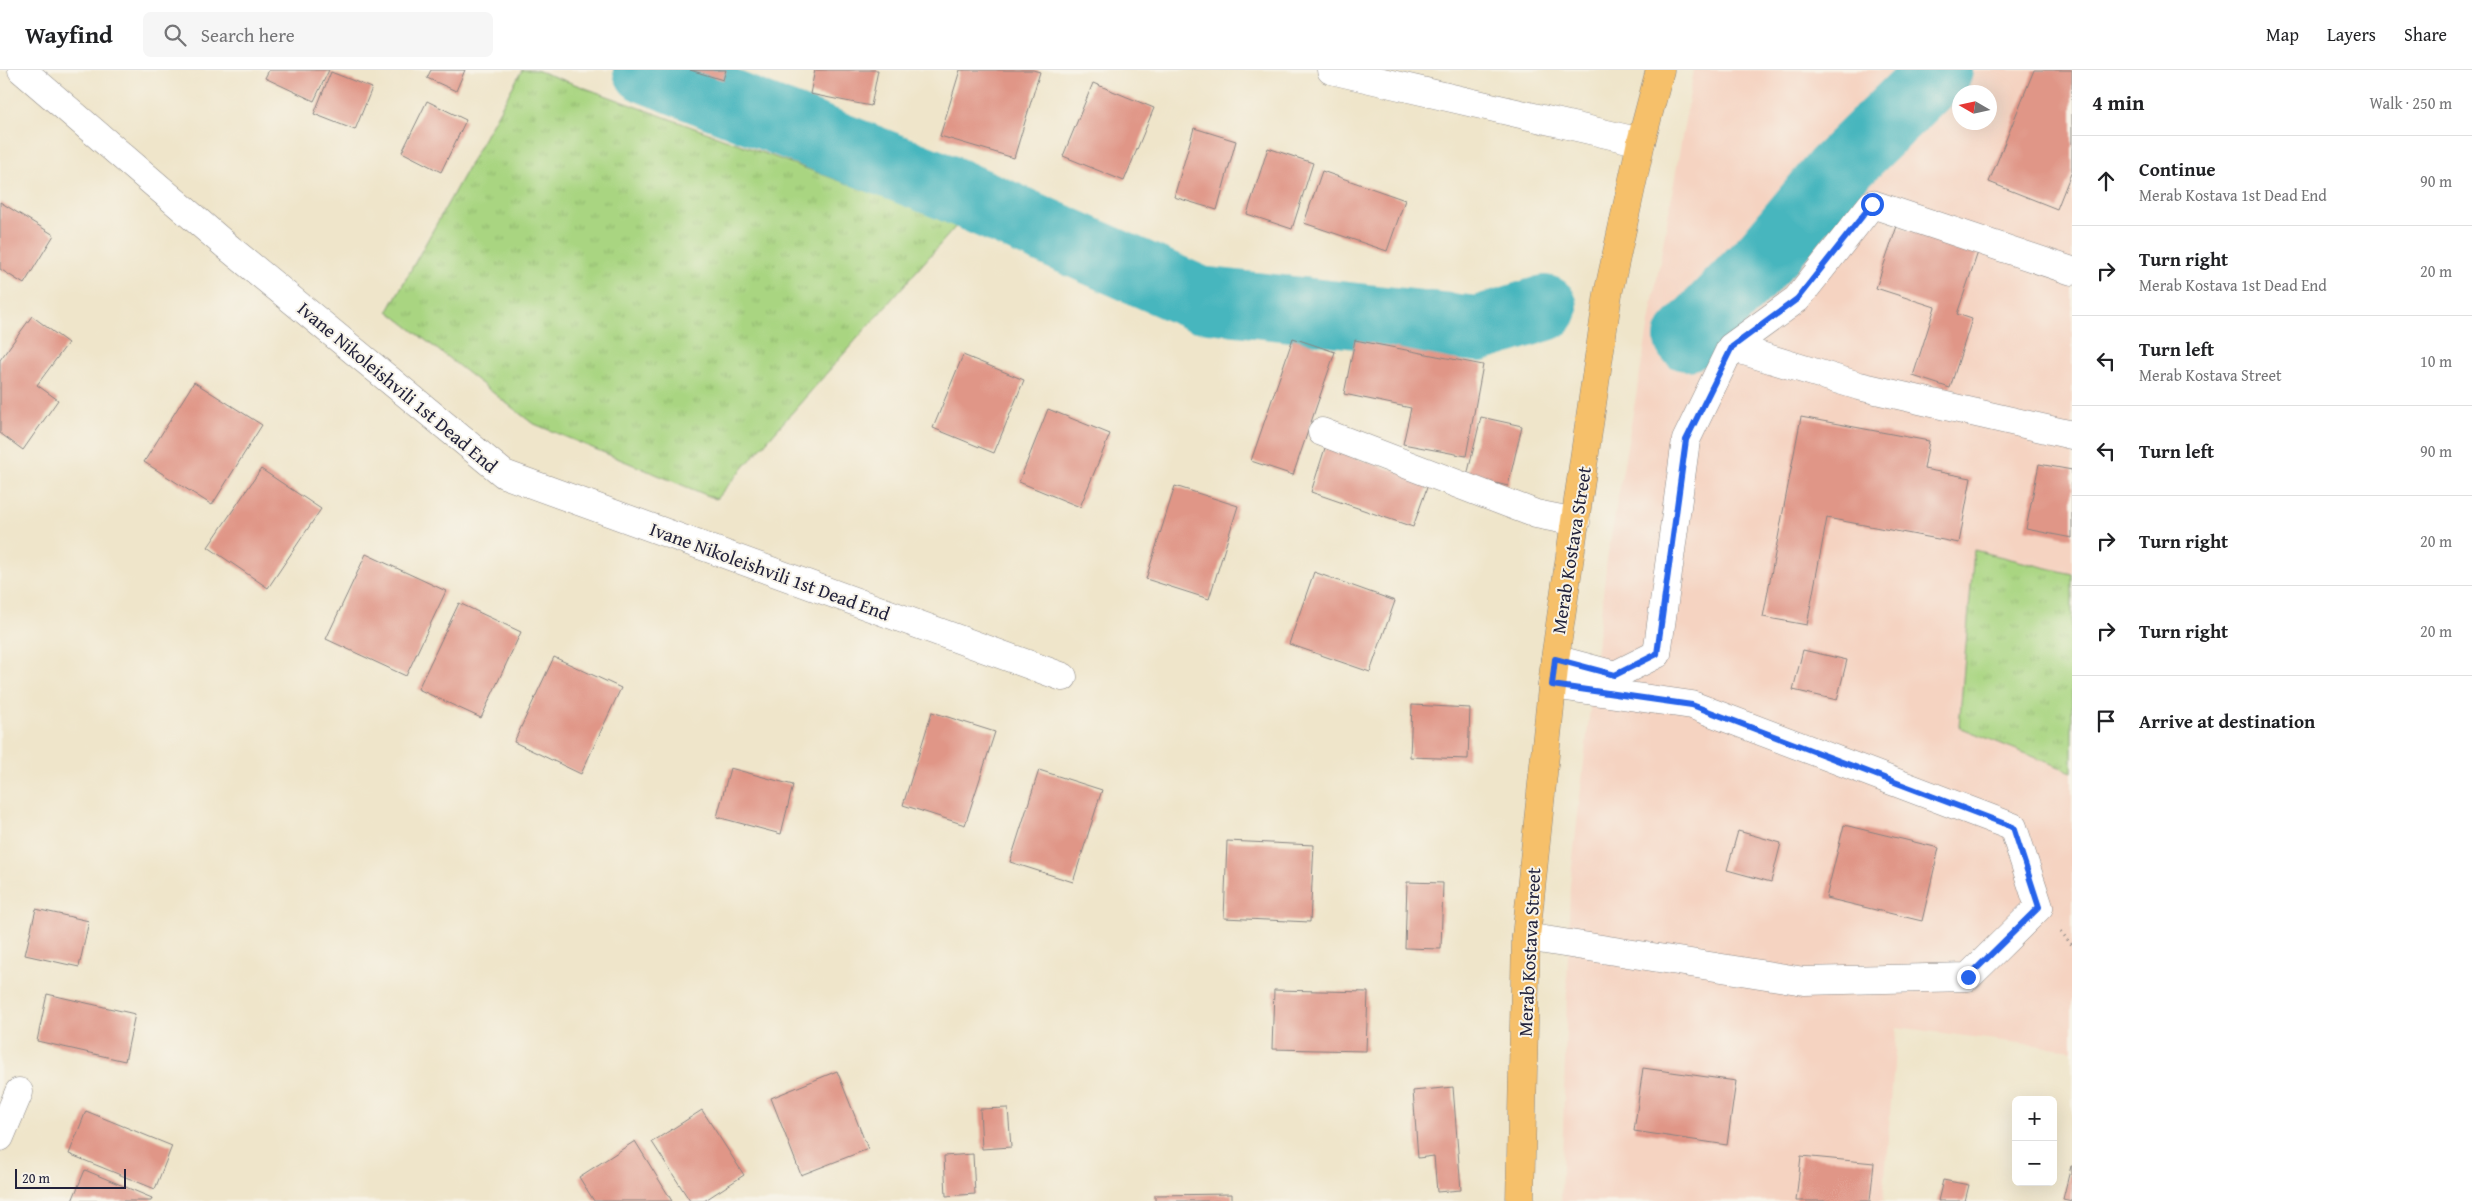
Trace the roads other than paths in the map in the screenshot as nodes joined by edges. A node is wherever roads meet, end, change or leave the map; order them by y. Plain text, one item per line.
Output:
1 (22, 70) edge
2 (1331, 70) edge
3 (1660, 70) edge
4 (1641, 142) junction
5 (2070, 265) edge
6 (1732, 347) junction
7 (1322, 432) dead end
8 (2072, 435) edge
9 (1576, 522) junction
10 (1555, 659) junction
11 (1062, 677) dead end
12 (1552, 685) junction
13 (1526, 937) junction
14 (19, 1092) dead end
15 (0, 1137) edge
16 (1520, 1201) edge

1 - 11 street, Ivane Nikoleishvili 1st Dead End
2 - 4 street
3 - 4 main road, Merab Kostava Street
4 - 9 main road, Merab Kostava Street
5 - 6 street
6 - 8 street
6 - 10 street
7 - 9 street
9 - 10 main road, Merab Kostava Street
10 - 12 main road, Merab Kostava Street
12 - 13 main road, Merab Kostava Street
12 - 13 street
13 - 16 main road, Merab Kostava Street
14 - 15 street

